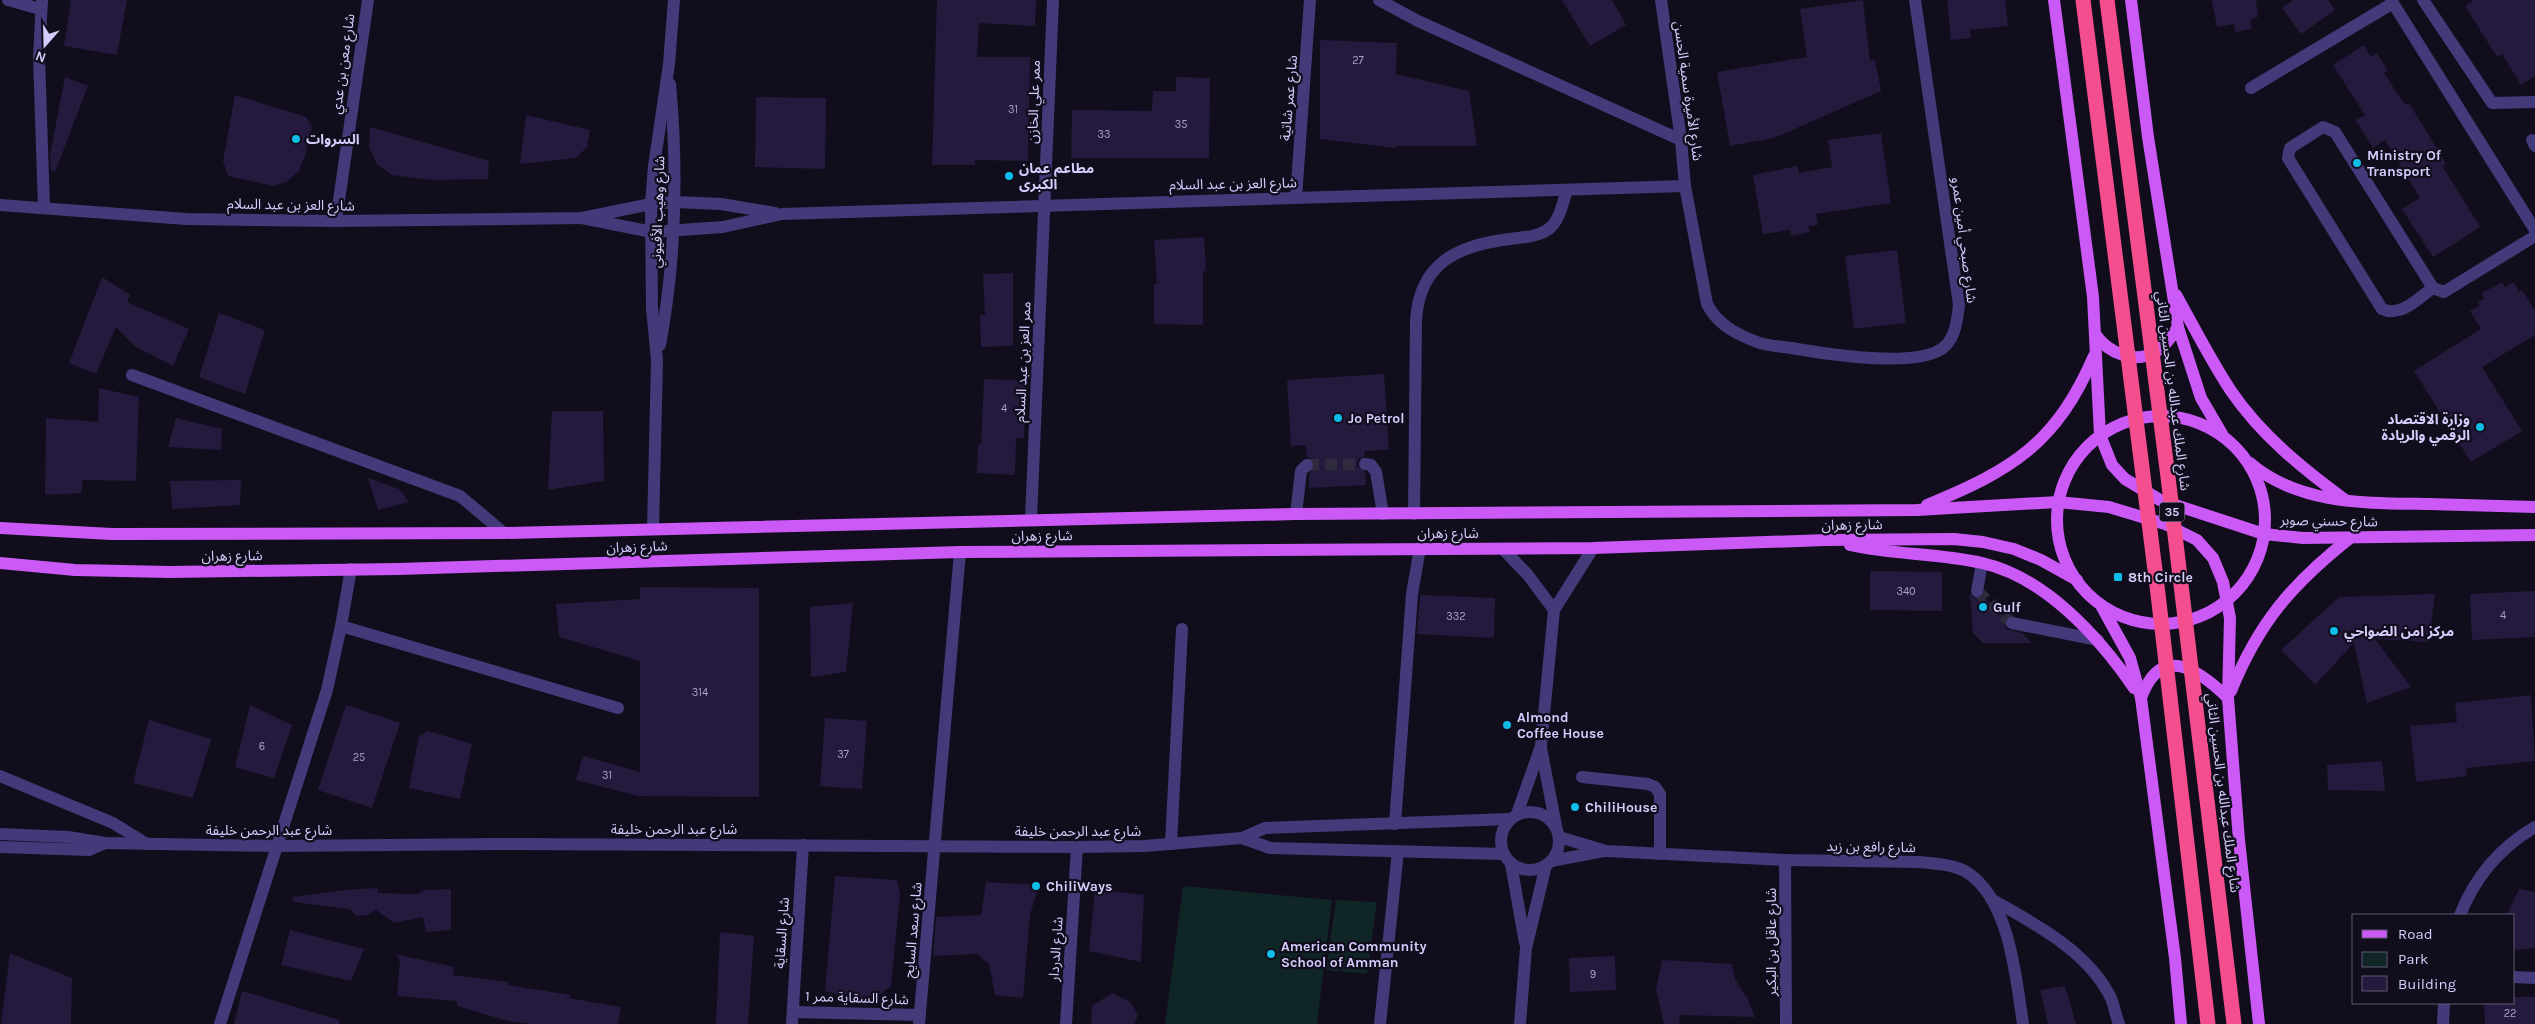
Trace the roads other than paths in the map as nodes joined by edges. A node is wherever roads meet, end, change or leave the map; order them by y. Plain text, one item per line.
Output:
1 (8, 0) edge
2 (368, 0) edge
3 (674, 0) edge
4 (1053, 0) edge
5 (1310, 0) edge
6 (1379, 0) edge
7 (1660, 0) edge
8 (1915, 0) edge
9 (2054, 0) edge
10 (2083, 0) edge
11 (2107, 0) edge
12 (2131, 0) edge
13 (2423, 0) edge
14 (2392, 1) edge
15 (41, 4) edge
16 (669, 64) junction
17 (2252, 88) dead end
18 (2535, 102) edge
19 (1681, 140) junction
20 (1685, 186) junction
21 (1567, 190) junction
22 (1296, 198) junction
23 (675, 202) junction
24 (651, 204) junction
25 (0, 205) edge
26 (1045, 205) junction
27 (44, 208) junction
28 (782, 214) junction
29 (582, 218) junction
30 (336, 221) junction
31 (2535, 230) edge
32 (674, 231) junction
33 (652, 232) junction
34 (2535, 236) edge
35 (2432, 288) junction
36 (2172, 289) junction
37 (2178, 327) junction
38 (2095, 334) junction
39 (2096, 352) junction
40 (657, 360) junction
41 (132, 375) dead end
42 (2100, 436) junction
43 (2223, 436) junction
44 (2246, 460) junction
45 (1365, 464) dead end
46 (1307, 465) dead end
47 (2058, 502) junction
48 (2348, 502) junction
49 (2535, 506) edge
50 (1917, 510) junction
51 (1296, 514) junction
52 (1382, 514) junction
53 (1414, 514) junction
54 (1031, 519) junction
55 (0, 528) edge
56 (653, 529) junction
57 (504, 532) junction
58 (2264, 534) junction
59 (2535, 535) edge
60 (2350, 538) junction
61 (1826, 540) junction
62 (1420, 548) junction
63 (1593, 548) junction
64 (1503, 549) junction
65 (960, 552) junction
66 (0, 563) edge
67 (1982, 563) junction
68 (351, 569) junction
69 (2077, 580) junction
70 (1977, 592) dead end
71 (2228, 600) junction
72 (2100, 603) junction
73 (1554, 610) junction
74 (2012, 624) tunnel mouth
75 (341, 626) junction
76 (1182, 629) dead end
77 (2098, 640) junction
78 (2141, 698) junction
79 (2228, 698) junction
80 (618, 708) dead end
81 (1541, 746) junction
82 (0, 776) edge
83 (1582, 778) dead end
84 (1513, 816) junction
85 (1395, 824) junction
86 (2535, 827) edge
87 (1558, 833) junction
88 (0, 834) edge
89 (1242, 838) junction
90 (105, 844) junction
91 (147, 844) junction
92 (1171, 844) junction
93 (803, 845) junction
94 (277, 846) junction
95 (1077, 846) junction
96 (0, 847) edge
97 (936, 848) junction
98 (1398, 851) junction
99 (1606, 851) junction
100 (1660, 854) junction
101 (1508, 859) junction
102 (1785, 860) junction
103 (1549, 863) junction
104 (1991, 899) junction
105 (2460, 914) edge
106 (1526, 948) junction
107 (2515, 977) edge
108 (2535, 978) edge
109 (2444, 1004) edge
110 (792, 1018) edge
111 (920, 1020) edge
112 (220, 1024) edge
113 (1066, 1024) edge
114 (1380, 1024) edge
115 (1520, 1024) edge
116 (1786, 1024) edge
117 (2023, 1024) edge
118 (2119, 1024) edge
119 (2181, 1024) edge
120 (2208, 1024) edge
121 (2234, 1024) edge
122 (2260, 1024) edge
123 (2443, 1024) edge

1 - 15 street
2 - 30 street, شارع معن بن عدي
3 - 16 street, شارع وهيب الأفيوني
4 - 26 street, ممر علي الخازن
5 - 22 street, شارع عمر شاتية
6 - 19 street
7 - 19 street, شارع الأميرة سمية الحسن
8 - 20 street, شارع صبحي أمين عمرو
9 - 38 main road, شارع حسني صوبر
10 - 120 highway, 35, bridge
11 - 121 highway, شارع الملك عبدالله بن الحسين الثاني / 35, bridge
12 - 36 main road
13 - 18 street
14 - 17 street
14 - 31 street
15 - 27 street
16 - 23 street, شارع وهيب الأفيوني
16 - 24 street, شارع وهيب الأفيوني
19 - 20 street, شارع الأميرة سمية الحسن
20 - 21 street, شارع العز بن عبد السلام
21 - 22 street, شارع العز بن عبد السلام
21 - 53 street
22 - 26 street, شارع العز بن عبد السلام
23 - 24 street, شارع العز بن عبد السلام
23 - 28 street, شارع العز بن عبد السلام
23 - 32 street, شارع وهيب الأفيوني
24 - 29 street, شارع العز بن عبد السلام
24 - 33 street, شارع وهيب الأفيوني
25 - 27 street, شارع العز بن عبد السلام
26 - 28 street, شارع العز بن عبد السلام
26 - 54 street, ممر العز بن عبد السلام
27 - 30 street, شارع العز بن عبد السلام
28 - 32 street, شارع العز بن عبد السلام
29 - 30 street, شارع العز بن عبد السلام
29 - 33 street, شارع العز بن عبد السلام
32 - 33 street, شارع العز بن عبد السلام
32 - 40 street, شارع وهيب الأفيوني
33 - 40 street, شارع وهيب الأفيوني
34 - 35 street
35 - 35 street
36 - 37 main road
36 - 48 main road
37 - 38 main road
37 - 43 main road
38 - 39 main road, شارع حسني صوبر
39 - 42 main road, شارع حسني صوبر
39 - 50 main road
40 - 56 street, شارع وهيب الأفيوني
41 - 57 street
42 - 43 main road
42 - 47 main road
42 - 58 main road, شارع حسني صوبر
43 - 44 main road
44 - 48 main road, شارع حسني صوبر
44 - 58 main road
45 - 52 street
46 - 51 street
47 - 50 main road, شارع زهران
47 - 69 main road
47 - 71 main road, شارع زهران
48 - 49 main road, شارع حسني صوبر
50 - 53 main road, شارع زهران
51 - 52 main road, شارع زهران
51 - 54 main road, شارع زهران
52 - 53 main road, شارع زهران
54 - 56 main road, شارع زهران
55 - 57 main road, شارع زهران
56 - 57 main road, شارع زهران
58 - 60 main road, شارع حسني صوبر
58 - 71 main road
59 - 60 main road, شارع حسني صوبر
60 - 79 main road
61 - 63 main road, شارع زهران
61 - 67 main road
61 - 69 main road, شارع زهران
62 - 64 main road, شارع زهران
62 - 65 main road, شارع زهران
62 - 85 street
63 - 64 main road, شارع زهران
63 - 73 street
64 - 73 street
65 - 68 main road, شارع زهران
65 - 97 street, شارع سعد السايح
66 - 68 main road, شارع زهران
67 - 70 street
67 - 77 main road
68 - 75 street
69 - 72 main road
71 - 72 main road
71 - 79 main road, شارع زهران
72 - 78 main road
73 - 81 street
74 - 77 street
75 - 80 street
75 - 94 street
76 - 92 street
77 - 78 main road
78 - 79 main road
78 - 119 main road
79 - 122 main road, شارع زهران
81 - 84 street
81 - 87 street
82 - 91 street
83 - 100 street
84 - 85 street, شارع عبد الرحمن خليفة
84 - 87 street
84 - 101 street
85 - 89 street, شارع عبد الرحمن خليفة
86 - 105 street
87 - 99 street, شارع رافع بن زيد
87 - 103 street
88 - 90 street, شارع عبد الرحمن خليفة
89 - 92 street, شارع عبد الرحمن خليفة
89 - 98 street, شارع عبد الرحمن خليفة
90 - 91 street, شارع عبد الرحمن خليفة
90 - 96 street, شارع عبد الرحمن خليفة
91 - 94 street, شارع عبد الرحمن خليفة
92 - 95 street, شارع عبد الرحمن خليفة
93 - 94 street, شارع عبد الرحمن خليفة
93 - 97 street, شارع عبد الرحمن خليفة
93 - 110 street, شارع السقاية
94 - 112 street
95 - 97 street, شارع عبد الرحمن خليفة
95 - 113 street, شارع الدردار
97 - 111 street, شارع سعد السايح
98 - 101 street, شارع عبد الرحمن خليفة
98 - 114 street
99 - 100 street, شارع رافع بن زيد
99 - 103 street, شارع رافع بن زيد
100 - 102 street, شارع رافع بن زيد
101 - 103 street
101 - 106 street
102 - 104 street, شارع رافع بن زيد
102 - 116 street, شارع عاقل بن البكير
103 - 106 street
104 - 117 street, شارع رافع بن زيد
104 - 118 street
106 - 115 street
107 - 108 street
109 - 123 street
110 - 111 street, شارع السقاية ممر 1

